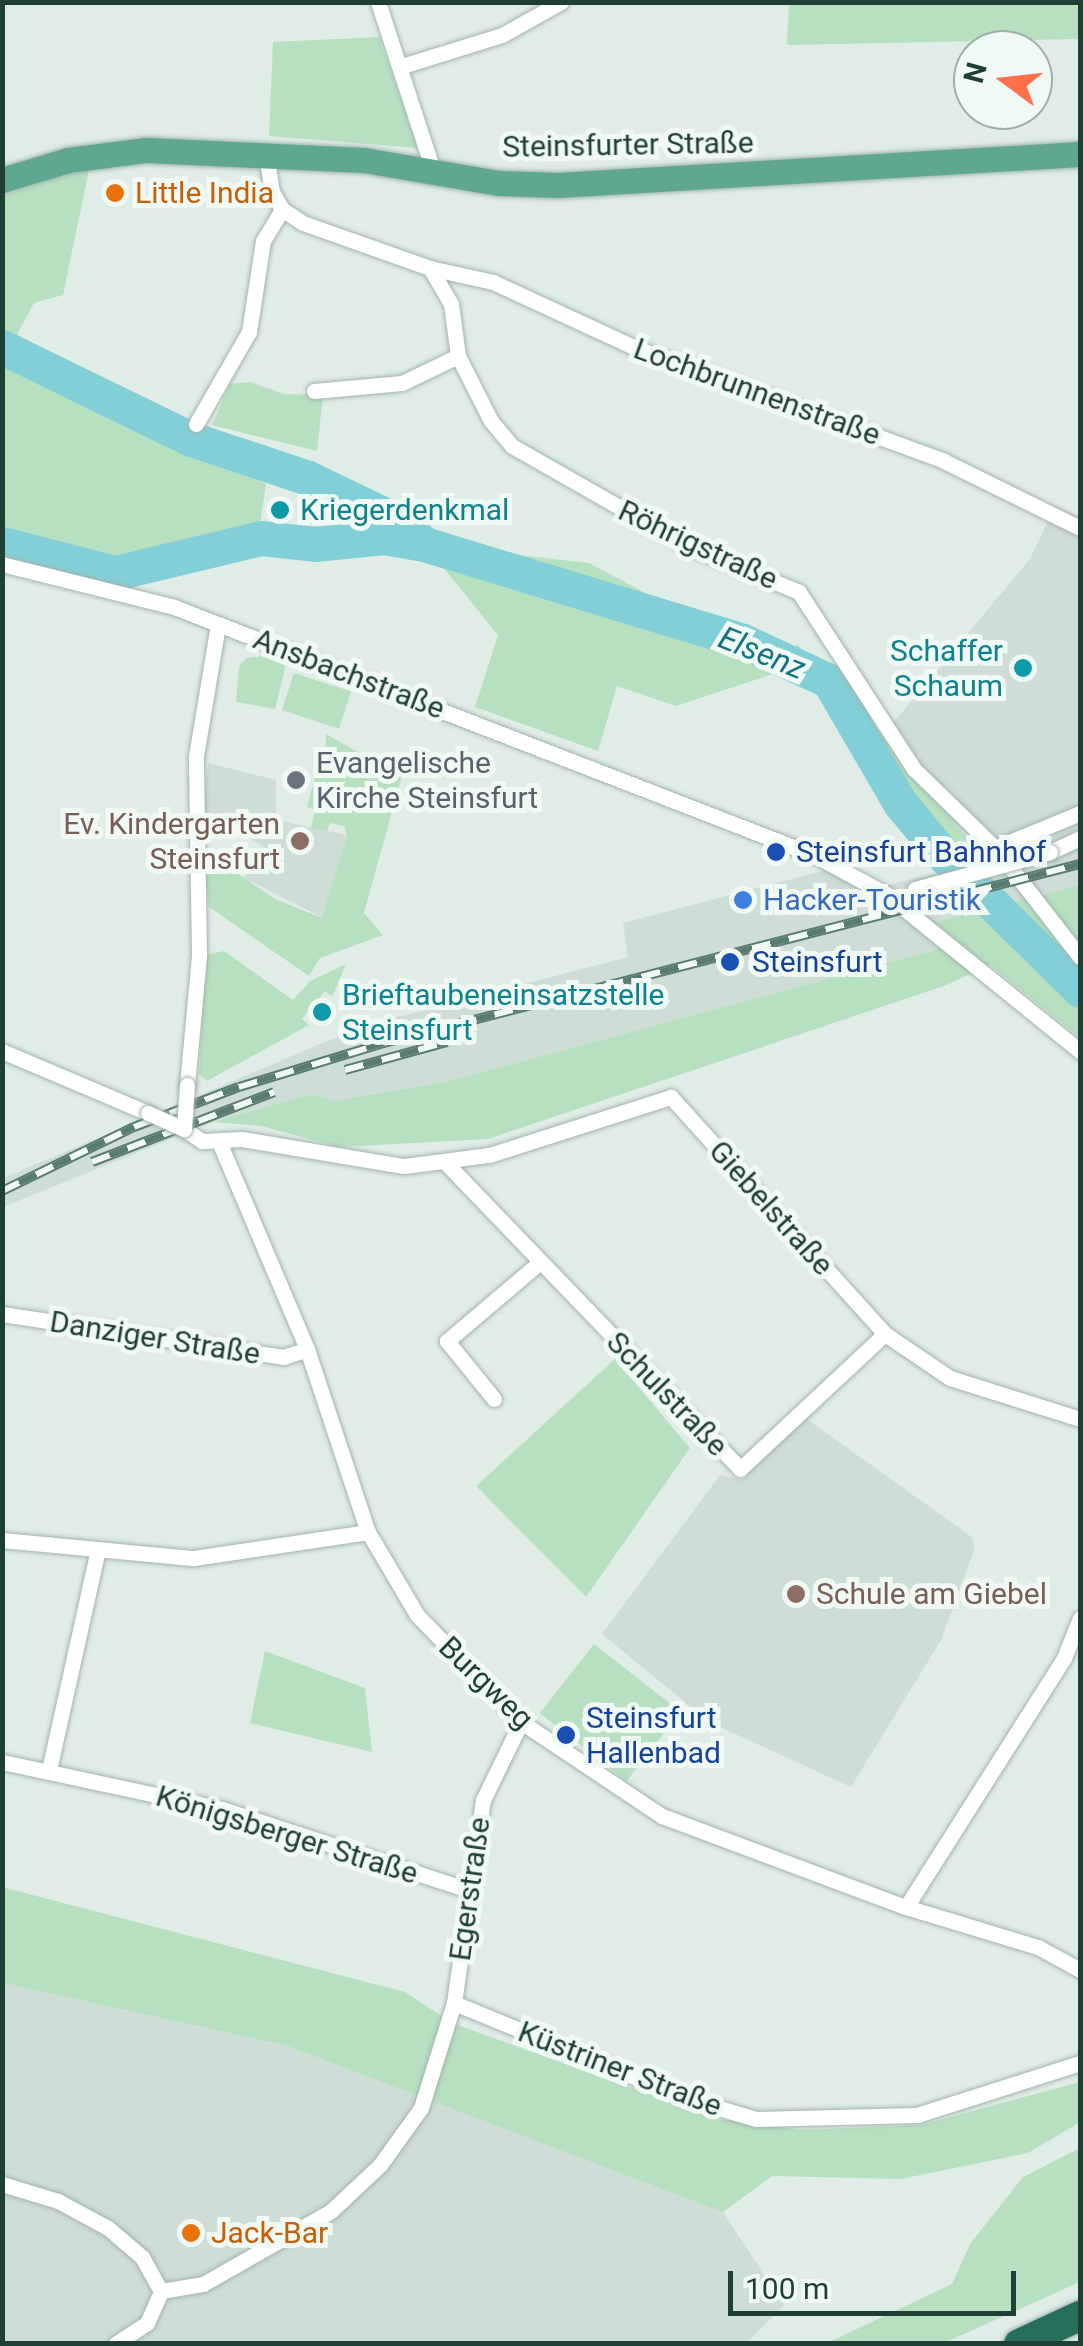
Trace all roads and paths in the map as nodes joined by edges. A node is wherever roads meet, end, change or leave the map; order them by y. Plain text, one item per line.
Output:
1 (378, 2) edge
2 (561, 2) edge
3 (402, 66) junction
4 (266, 154) junction
5 (1080, 154) edge
6 (434, 173) junction
7 (2, 180) edge
8 (282, 209) junction
9 (430, 268) junction
10 (458, 356) junction
11 (314, 391) dead end
12 (196, 424) dead end
13 (1080, 528) edge
14 (2, 564) edge
15 (218, 624) junction
16 (1080, 813) edge
17 (1080, 838) edge
18 (996, 848) junction
19 (886, 894) junction
20 (1080, 957) edge
21 (2, 1051) edge
22 (1080, 1051) edge
23 (184, 1128) junction
24 (220, 1144) junction
25 (444, 1161) junction
26 (540, 1262) junction
27 (2, 1314) edge
28 (885, 1334) junction
29 (307, 1349) junction
30 (494, 1399) dead end
31 (1080, 1420) edge
32 (368, 1532) junction
33 (2, 1540) edge
34 (98, 1549) junction
35 (1080, 1618) edge
36 (1072, 1660) edge
37 (521, 1722) junction
38 (2, 1762) edge
39 (49, 1770) junction
40 (466, 1888) junction
41 (906, 1907) junction
42 (1080, 1970) edge
43 (454, 2003) junction
44 (1080, 2063) edge
45 (2, 2184) edge
46 (162, 2291) junction
47 (1080, 2316) edge
48 (115, 2344) edge
49 (1019, 2344) edge

1 - 3 street
2 - 3 street
3 - 6 street
4 - 6 main road, Steinsfurter Straße
4 - 7 main road, Steinsfurter Straße
4 - 8 street
5 - 6 main road, Steinsfurter Straße
8 - 9 street
8 - 12 street
9 - 10 street, Röhrigstraße
9 - 13 street, Lochbrunnenstraße
10 - 11 street
10 - 18 street, Röhrigstraße
14 - 15 street, Ansbachstraße
15 - 19 street, Ansbachstraße
15 - 23 street, bridge
16 - 18 street
17 - 19 street, bridge
18 - 20 street, Röhrigstraße
19 - 22 street, Ansbachstraße
21 - 23 street, bridge
23 - 24 street
24 - 25 street
24 - 29 street, Burgweg
25 - 26 street, Schulstraße
25 - 28 street, Giebelstraße
26 - 28 street, Schulstraße
26 - 30 street
27 - 29 street, Danziger Straße
28 - 31 street, Giebelstraße
29 - 32 street, Burgweg
32 - 34 street
32 - 37 street, Burgweg
33 - 34 street
34 - 39 street
35 - 36 street
36 - 41 street
37 - 40 street, Egerstraße
37 - 41 street, Burgweg
38 - 39 street, Königsberger Straße
39 - 40 street, Königsberger Straße
40 - 43 street, Egerstraße
41 - 42 street, Burgweg
43 - 44 street, Küstriner Straße
43 - 46 street, Egerstraße
45 - 46 street
46 - 48 street
47 - 49 highway

